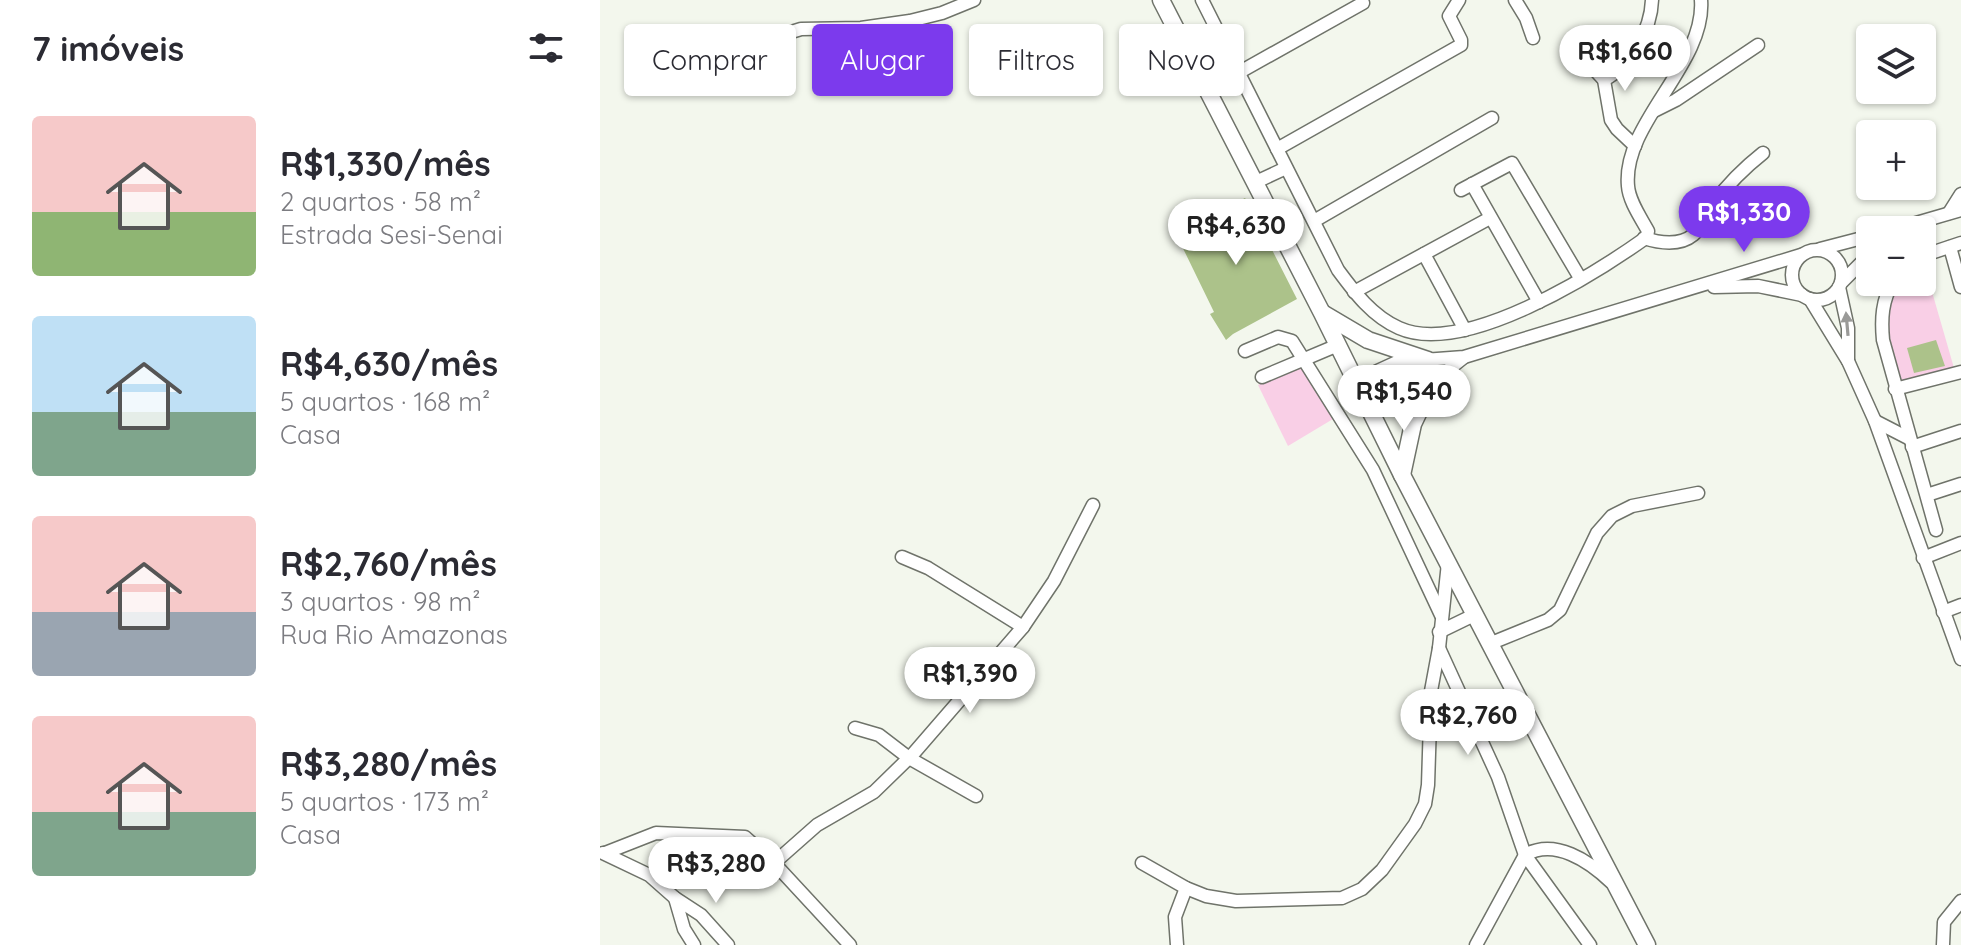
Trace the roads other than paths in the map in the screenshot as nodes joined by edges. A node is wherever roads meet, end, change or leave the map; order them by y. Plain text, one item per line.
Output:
1 (974, 0) edge
2 (1161, 0) edge
3 (1202, 0) edge
4 (1459, 0) edge
5 (1515, 0) edge
6 (1652, 0) edge
7 (1701, 0) edge
8 (1363, 3) dead end
9 (1214, 24) edge
10 (796, 31) edge
11 (1533, 38) dead end
12 (1758, 45) dead end
13 (1591, 66) dead end
14 (1244, 70) edge
15 (1604, 80) junction
16 (1244, 85) edge
17 (1654, 111) junction
18 (1492, 118) dead end
19 (1635, 146) junction
20 (1277, 149) junction
21 (1763, 153) dead end
22 (1286, 168) junction
23 (1256, 182) junction
24 (1961, 194) edge
25 (1955, 211) edge
26 (1490, 218) junction
27 (1314, 221) junction
28 (1644, 238) junction
29 (1856, 240) edge
30 (1955, 245) edge
31 (1820, 249) junction
32 (1936, 251) edge
33 (1424, 254) junction
34 (1801, 255) junction
35 (1856, 268) edge
36 (1580, 278) junction
37 (1840, 285) junction
38 (1961, 287) edge
39 (1698, 288) junction
40 (1354, 292) junction
41 (1887, 296) edge
42 (1806, 297) junction
43 (1539, 302) junction
44 (1322, 313) junction
45 (1465, 330) junction
46 (1338, 345) junction
47 (1245, 351) dead end
48 (1464, 357) junction
49 (1304, 358) junction
50 (1428, 360) junction
51 (1848, 361) junction
52 (1961, 372) edge
53 (1262, 377) dead end
54 (1435, 378) junction
55 (1358, 383) junction
56 (1895, 389) junction
57 (1370, 408) junction
58 (1875, 421) junction
59 (1961, 431) edge
60 (1911, 443) junction
61 (1402, 475) junction
62 (1961, 484) edge
63 (1698, 493) dead end
64 (1927, 495) junction
65 (1093, 505) dead end
66 (1936, 530) dead end
67 (1961, 543) edge
68 (902, 557) dead end
69 (1923, 558) junction
70 (1448, 563) junction
71 (1961, 605) edge
72 (1943, 612) junction
73 (1441, 615) junction
74 (1474, 615) junction
75 (1023, 627) junction
76 (1439, 632) junction
77 (1489, 644) junction
78 (1439, 648) junction
79 (1961, 659) edge
80 (855, 728) dead end
81 (909, 758) junction
82 (976, 796) dead end
83 (603, 853) edge
84 (1525, 855) junction
85 (774, 863) junction
86 (1142, 863) dead end
87 (1186, 888) junction
88 (1619, 890) junction
89 (675, 898) junction
90 (1961, 901) edge
91 (694, 945) edge
92 (728, 945) edge
93 (850, 945) edge
94 (1177, 945) edge
95 (1476, 945) edge
96 (1590, 945) edge
97 (1647, 945) edge
98 (1943, 945) edge

1 - 10 street
2 - 23 main road
3 - 9 street
4 - 20 street
5 - 11 street
6 - 15 street
7 - 17 street
8 - 14 street
12 - 17 street
13 - 15 street
15 - 19 street
16 - 20 street
17 - 19 street
18 - 27 street
19 - 28 street
20 - 22 street
21 - 28 street
22 - 23 street
22 - 27 street
23 - 44 main road
24 - 25 street
26 - 33 street
26 - 36 street
26 - 43 street
27 - 40 street
28 - 36 street
29 - 31 street
30 - 32 street
30 - 38 street
31 - 34 street
31 - 37 street
33 - 40 street
33 - 45 street
34 - 39 street
34 - 42 street
35 - 37 street
36 - 43 street
37 - 42 street
51 -> 37 street
39 - 42 street
39 - 48 street
40 - 45 street
41 - 56 street
42 - 51 street
43 - 45 street
44 - 46 main road
44 - 50 main road
46 - 49 street
46 - 55 main road
47 - 49 street
48 - 50 street
48 - 54 street
49 - 53 street
49 - 73 street
50 - 55 street
51 - 58 street
52 - 56 street
54 - 57 street
54 - 61 main road
55 - 57 main road
56 - 60 street
57 - 61 main road
58 - 60 street
58 - 69 street
59 - 60 street
60 - 64 street
61 - 70 main road
62 - 64 street
63 - 77 street
64 - 66 street
65 - 75 street
67 - 69 street
68 - 75 street
69 - 72 street
70 - 73 street
70 - 74 main road
71 - 72 street
72 - 79 street
73 - 76 street
74 - 76 street
74 - 77 main road
75 - 81 street
76 - 78 street
77 - 88 main road
78 - 84 street
78 - 87 street
80 - 81 street
81 - 82 street
81 - 85 street
83 - 85 street
83 - 89 street
84 - 88 street
84 - 95 street
84 - 96 street
85 - 93 street
86 - 87 street
87 - 94 street
88 - 97 main road
89 - 91 street
89 - 92 street
90 - 98 street

